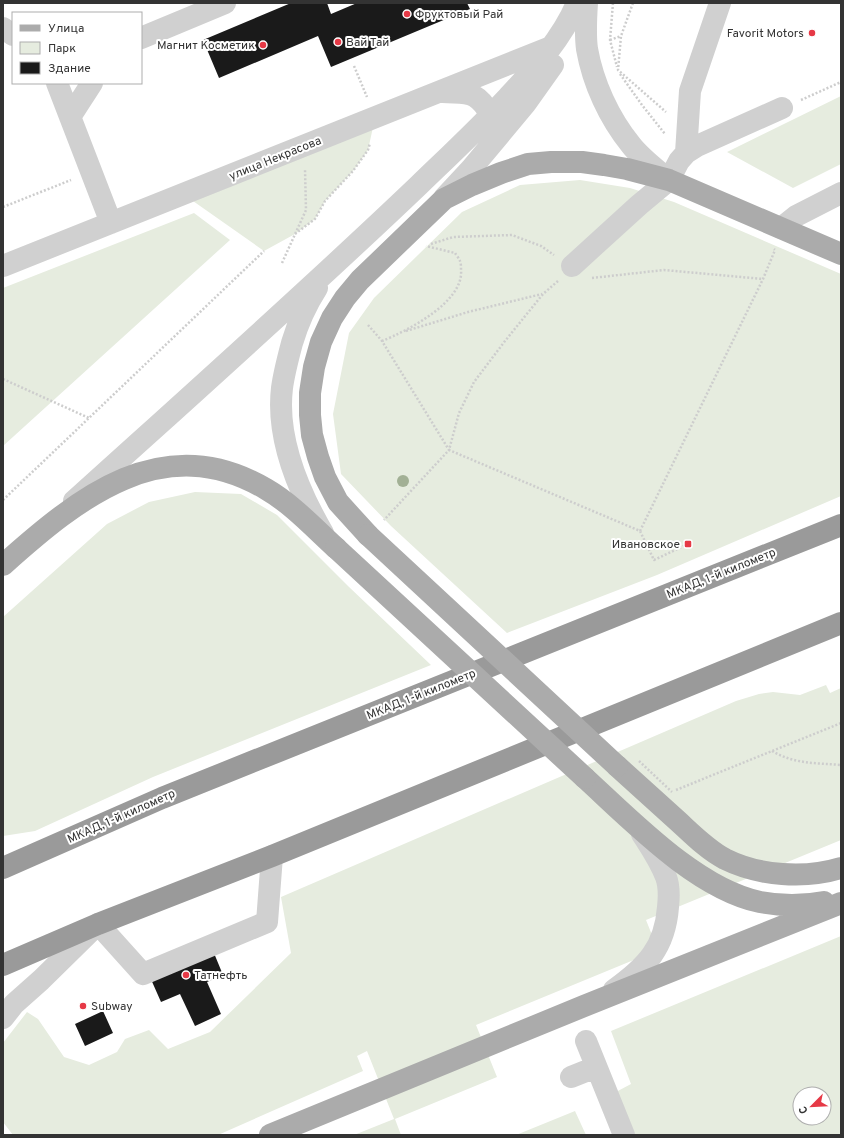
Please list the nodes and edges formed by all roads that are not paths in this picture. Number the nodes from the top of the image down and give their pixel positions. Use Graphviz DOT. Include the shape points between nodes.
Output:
graph roads {
  1 [pos="225,3"];
  2 [pos="577,3"];
  3 [pos="583,3"];
  4 [pos="587,3"];
  5 [pos="720,3"];
  6 [pos="3,28"];
  7 [pos="12,34"];
  8 [pos="142,38"];
  9 [pos="552,47"];
  10 [pos="57,84"];
  11 [pos="91,84"];
  12 [pos="438,92"];
  13 [pos="782,108"];
  14 [pos="491,114"];
  15 [pos="70,117"];
  16 [pos="686,153"];
  17 [pos="670,180"];
  18 [pos="841,193"];
  19 [pos="444,199"];
  20 [pos="111,223"];
  21 [pos="781,228"];
  22 [pos="841,254"];
  23 [pos="341,259"];
  24 [pos="3,266"];
  25 [pos="574,276"];
  26 [pos="841,525"];
  27 [pos="40,532"];
  28 [pos="336,548"];
  29 [pos="3,565"];
  30 [pos="841,623"];
  31 [pos="624,814"];
  32 [pos="40,852"];
  33 [pos="272,856"];
  34 [pos="3,858"];
  35 [pos="3,868"];
  36 [pos="841,868"];
  37 [pos="841,900"];
  38 [pos="841,903"];
  39 [pos="98,924"];
  40 [pos="3,965"];
  41 [pos="584,1006"];
  42 [pos="3,1018"];
  43 [pos="586,1041"];
  44 [pos="596,1067"];
  45 [pos="572,1077"];
  46 [pos="270,1135"];
  47 [pos="624,1135"];
  1 -- 8 [label="street"];
  2 -- 9 [label="street"];
  3 -- 19 [label="street" via="578,18 548,74"];
  4 -- 17 [label="street" via="587,48 603,101 631,146"];
  5 -- 16 [label="street" via="678,133"];
  6 -- 7 [label="street"];
  9 -- 12 [label="street, улица Некрасова"];
  9 -- 14 [label="street"];
  10 -- 15 [label="street"];
  11 -- 15 [label="street"];
  12 -- 14 [label="street" via="472,94 483,102"];
  12 -- 20 [label="street, улица Некрасова"];
  13 -- 16 [label="street"];
  14 -- 23 [label="street"];
  15 -- 20 [label="street"];
  16 -- 17 [label="street"];
  17 -- 19 [label="main road" via="627,169 582,162 551,162 528,164 501,173"];
  17 -- 21 [label="main road"];
  17 -- 25 [label="street" via="638,205"];
  18 -- 21 [label="street" via="802,213"];
  19 -- 36 [label="main road, bridge" via="360,280 332,318 321,342 310,393 312,435 325,477 338,502 376,525 701,842 725,859 761,872 810,873"];
  20 -- 24 [label="street, улица Некрасова"];
  21 -- 22 [label="main road"];
  23 -- 27 [label="street"];
  23 -- 28 [label="street" via="323,279 306,305 295,333 282,389 285,441 292,466 311,512 322,532"];
  26 -- 32 [label="highway, МКАД, 1-й километр" via="162,798"];
  27 -- 28 [label="main road" via="82,501 130,475 153,468 193,465 238,475 267,489 290,506"];
  27 -- 29 [label="main road"];
  28 -- 31 [label="main road, bridge"];
  30 -- 33 [label="highway"];
  31 -- 37 [label="main road" via="683,864 710,883 737,895 760,902 786,905"];
  31 -- 41 [label="street" via="657,856 667,878 667,921 661,941 649,961 614,990"];
  32 -- 34 [label="main road"];
  32 -- 35 [label="highway, МКАД, 1-й километр"];
  33 -- 39 [label="highway"];
  33 -- 39 [label="street" via="267,922 143,974"];
  38 -- 41 [label="main road"];
  39 -- 40 [label="highway"];
  39 -- 42 [label="street" via="14,1004"];
  41 -- 46 [label="main road"];
  43 -- 44 [label="street"];
  44 -- 45 [label="street"];
  44 -- 47 [label="street"];
}
